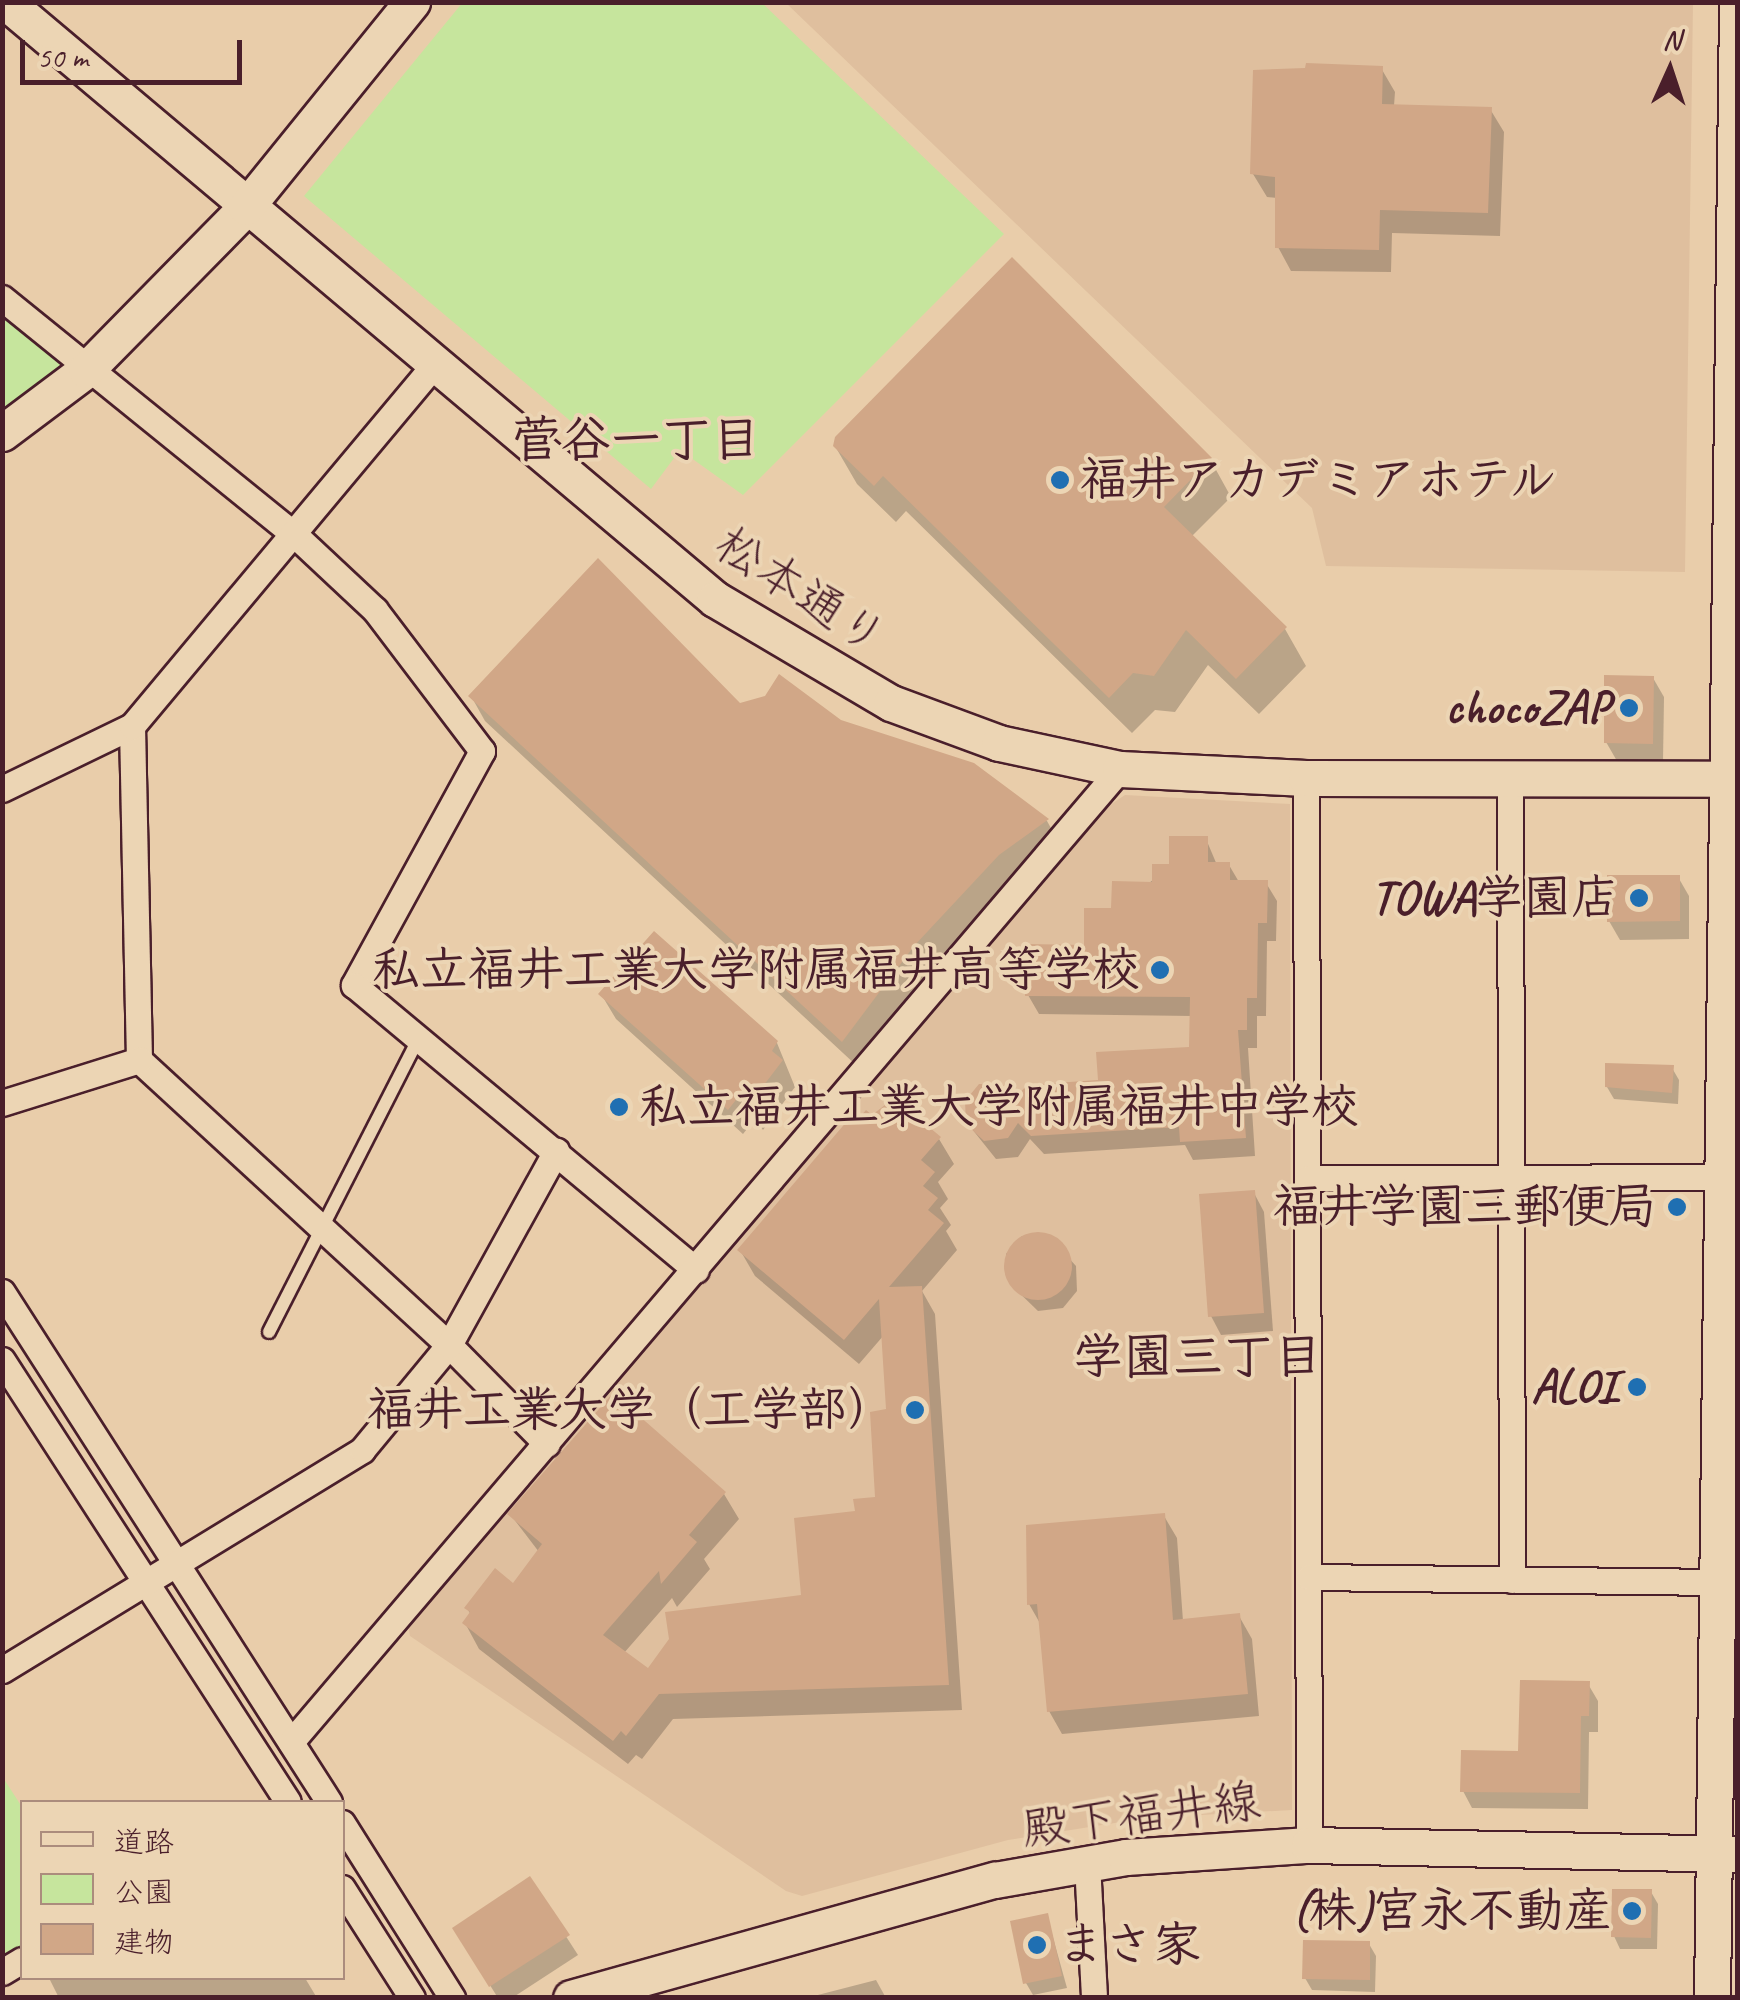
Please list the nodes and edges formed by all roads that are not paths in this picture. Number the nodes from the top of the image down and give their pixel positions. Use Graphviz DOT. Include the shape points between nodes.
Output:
graph roads {
  1 [pos="6,2"];
  2 [pos="1737,2"];
  3 [pos="403,5"];
  4 [pos="246,206"];
  5 [pos="1736,264"];
  6 [pos="2,298"];
  7 [pos="435,364"];
  8 [pos="86,370"];
  9 [pos="2,433"];
  10 [pos="297,537"];
  11 [pos="132,726"];
  12 [pos="1120,769"];
  13 [pos="1306,778"];
  14 [pos="1510,778"];
  15 [pos="1732,780"];
  16 [pos="2,789"];
  17 [pos="418,1038"];
  18 [pos="140,1060"];
  19 [pos="2,1103"];
  20 [pos="556,1151"];
  21 [pos="1729,1177"];
  22 [pos="1308,1178"];
  23 [pos="1513,1178"];
  24 [pos="322,1228"];
  25 [pos="696,1270"];
  26 [pos="2,1292"];
  27 [pos="269,1332"];
  28 [pos="449,1345"];
  29 [pos="5,1368"];
  30 [pos="547,1444"];
  31 [pos="177,1564"];
  32 [pos="1309,1577"];
  33 [pos="1512,1580"];
  34 [pos="147,1582"];
  35 [pos="1727,1582"];
  36 [pos="2,1670"];
  37 [pos="291,1742"];
  38 [pos="284,1800"];
  39 [pos="328,1800"];
  40 [pos="345,1829"];
  41 [pos="1310,1845"];
  42 [pos="1726,1854"];
  43 [pos="1087,1863"];
  44 [pos="345,1893"];
  45 [pos="412,1998"];
  46 [pos="452,1998"];
  47 [pos="571,1998"];
  48 [pos="1094,1998"];
  49 [pos="1712,1998"];
  1 -- 4 [label="street, 松本通り"];
  2 -- 5 [label="street"];
  3 -- 4 [label="street"];
  4 -- 7 [label="street, 松本通り"];
  4 -- 8 [label="street"];
  5 -- 15 [label="street"];
  6 -- 8 [label="street"];
  7 -- 10 [label="street"];
  7 -- 12 [label="street, 松本通り" via="715,599 814,663 891,703 999,743"];
  8 -- 9 [label="street"];
  8 -- 10 [label="street"];
  10 -- 11 [label="street"];
  10 -- 17 [label="street" via="374,610 482,751 354,985"];
  11 -- 16 [label="street"];
  11 -- 18 [label="street"];
  12 -- 13 [label="street, 松本通り"];
  12 -- 25 [label="street"];
  13 -- 14 [label="street, 松本通り"];
  13 -- 22 [label="street"];
  14 -- 15 [label="street, 松本通り"];
  14 -- 23 [label="street"];
  15 -- 21 [label="street"];
  17 -- 20 [label="street"];
  17 -- 24 [label="lane"];
  18 -- 19 [label="street"];
  18 -- 24 [label="street"];
  20 -- 25 [label="street"];
  20 -- 28 [label="street"];
  21 -- 23 [label="street"];
  21 -- 35 [label="street"];
  22 -- 23 [label="street"];
  22 -- 32 [label="street"];
  23 -- 33 [label="street"];
  24 -- 27 [label="lane"];
  24 -- 28 [label="street"];
  25 -- 30 [label="street"];
  26 -- 31 [label="street"];
  28 -- 30 [label="street"];
  28 -- 31 [label="street" via="342,1466"];
  29 -- 34 [label="street"];
  30 -- 37 [label="street"];
  31 -- 34 [label="street"];
  31 -- 37 [label="street"];
  32 -- 33 [label="street"];
  32 -- 41 [label="street"];
  33 -- 35 [label="street"];
  34 -- 36 [label="street"];
  34 -- 38 [label="street"];
  35 -- 42 [label="street"];
  37 -- 39 [label="street"];
  40 -- 46 [label="street"];
  41 -- 42 [label="street, 殿下福井線"];
  41 -- 43 [label="street, 殿下福井線"];
  42 -- 49 [label="street"];
  43 -- 47 [label="street, 殿下福井線" via="995,1880"];
  43 -- 48 [label="street"];
  44 -- 45 [label="street"];
}
